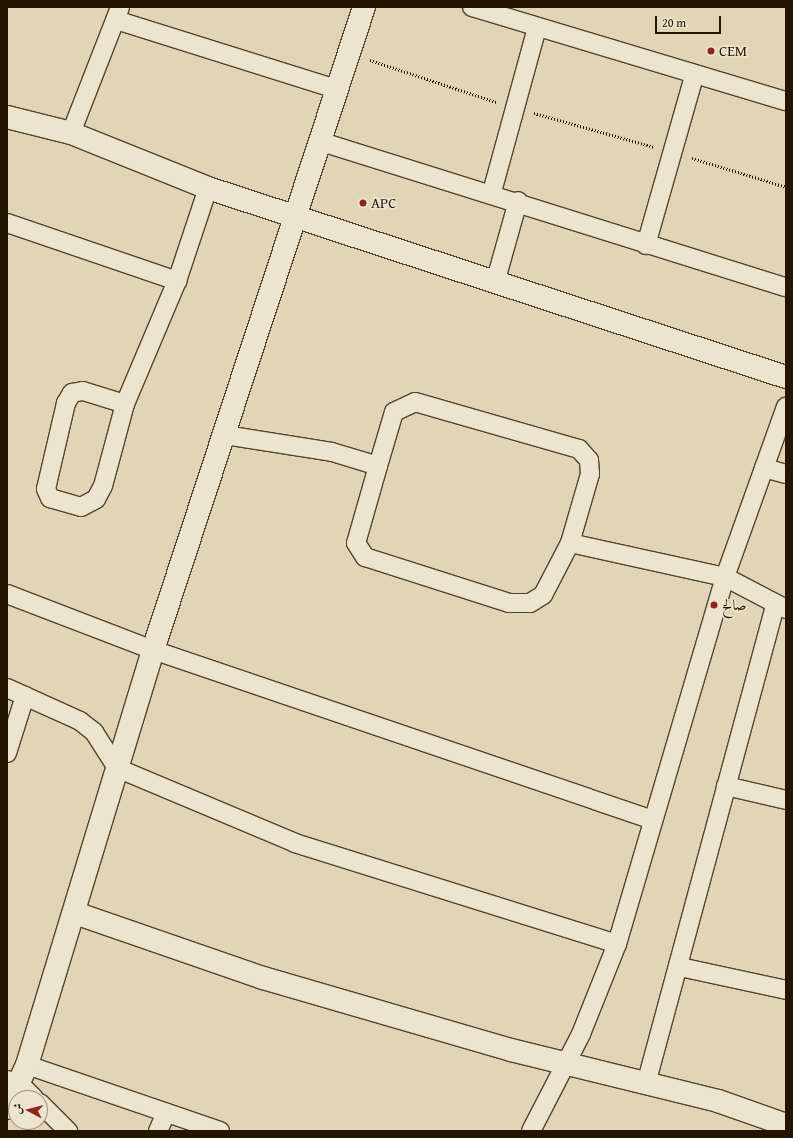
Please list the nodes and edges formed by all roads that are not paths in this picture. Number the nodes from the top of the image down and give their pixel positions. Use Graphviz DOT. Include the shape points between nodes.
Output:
graph roads {
  1 [pos="364,7"];
  2 [pos="472,7"];
  3 [pos="118,13"];
  4 [pos="537,28"];
  5 [pos="694,76"];
  6 [pos="336,89"];
  7 [pos="786,101"];
  8 [pos="7,117"];
  9 [pos="71,133"];
  10 [pos="322,142"];
  11 [pos="208,188"];
  12 [pos="492,192"];
  13 [pos="518,201"];
  14 [pos="296,218"];
  15 [pos="7,223"];
  16 [pos="646,244"];
  17 [pos="177,281"];
  18 [pos="495,283"];
  19 [pos="786,286"];
  20 [pos="786,377"];
  21 [pos="125,404"];
  22 [pos="786,407"];
  23 [pos="225,435"];
  24 [pos="378,466"];
  25 [pos="764,468"];
  26 [pos="786,474"];
  27 [pos="570,543"];
  28 [pos="725,577"];
  29 [pos="7,594"];
  30 [pos="780,607"];
  31 [pos="153,650"];
  32 [pos="7,688"];
  33 [pos="24,696"];
  34 [pos="7,753"];
  35 [pos="117,768"];
  36 [pos="726,786"];
  37 [pos="786,800"];
  38 [pos="653,820"];
  39 [pos="75,914"];
  40 [pos="617,944"];
  41 [pos="680,967"];
  42 [pos="786,990"];
  43 [pos="564,1062"];
  44 [pos="22,1082"];
  45 [pos="646,1084"];
  46 [pos="7,1108"];
  47 [pos="48,1111"];
  48 [pos="166,1113"];
  49 [pos="775,1124"];
  50 [pos="68,1131"];
  51 [pos="158,1131"];
  52 [pos="220,1131"];
  53 [pos="531,1131"];
  1 -- 6 [label="street"];
  2 -- 4 [label="street"];
  3 -- 6 [label="street"];
  3 -- 9 [label="street"];
  4 -- 5 [label="street"];
  4 -- 12 [label="street"];
  5 -- 7 [label="street"];
  5 -- 16 [label="street"];
  6 -- 10 [label="street"];
  8 -- 9 [label="street"];
  9 -- 11 [label="street"];
  10 -- 12 [label="street"];
  10 -- 14 [label="street"];
  11 -- 14 [label="street"];
  11 -- 17 [label="street"];
  12 -- 13 [label="street"];
  13 -- 16 [label="street"];
  13 -- 18 [label="street"];
  14 -- 18 [label="street"];
  14 -- 23 [label="street"];
  15 -- 17 [label="street"];
  16 -- 19 [label="street"];
  17 -- 21 [label="street"];
  18 -- 20 [label="street"];
  21 -- 21 [label="street" via="110,467 96,499 81,507 50,498 46,489 66,403 72,393 83,392"];
  22 -- 25 [label="street"];
  23 -- 24 [label="street" via="332,452"];
  23 -- 31 [label="street"];
  24 -- 27 [label="street" via="356,543 365,557 509,603 530,603 543,595"];
  24 -- 27 [label="street" via="394,412 415,402 579,449 589,460 590,474"];
  25 -- 26 [label="street"];
  25 -- 28 [label="street"];
  27 -- 28 [label="street"];
  28 -- 30 [label="street"];
  28 -- 38 [label="street"];
  29 -- 31 [label="street"];
  30 -- 36 [label="street"];
  31 -- 35 [label="street"];
  31 -- 38 [label="street"];
  32 -- 33 [label="street"];
  33 -- 34 [label="street"];
  33 -- 35 [label="street" via="80,721 94,732"];
  35 -- 39 [label="street"];
  35 -- 40 [label="street" via="295,844"];
  36 -- 37 [label="street"];
  36 -- 41 [label="street"];
  38 -- 40 [label="street"];
  39 -- 43 [label="street" via="263,978"];
  39 -- 44 [label="street"];
  40 -- 43 [label="street" via="581,1034"];
  41 -- 42 [label="street"];
  41 -- 45 [label="street"];
  43 -- 45 [label="street"];
  43 -- 53 [label="street"];
  44 -- 46 [label="street"];
  44 -- 48 [label="street"];
  45 -- 49 [label="street"];
  47 -- 50 [label="street"];
  48 -- 51 [label="street"];
  48 -- 52 [label="street"];
}
